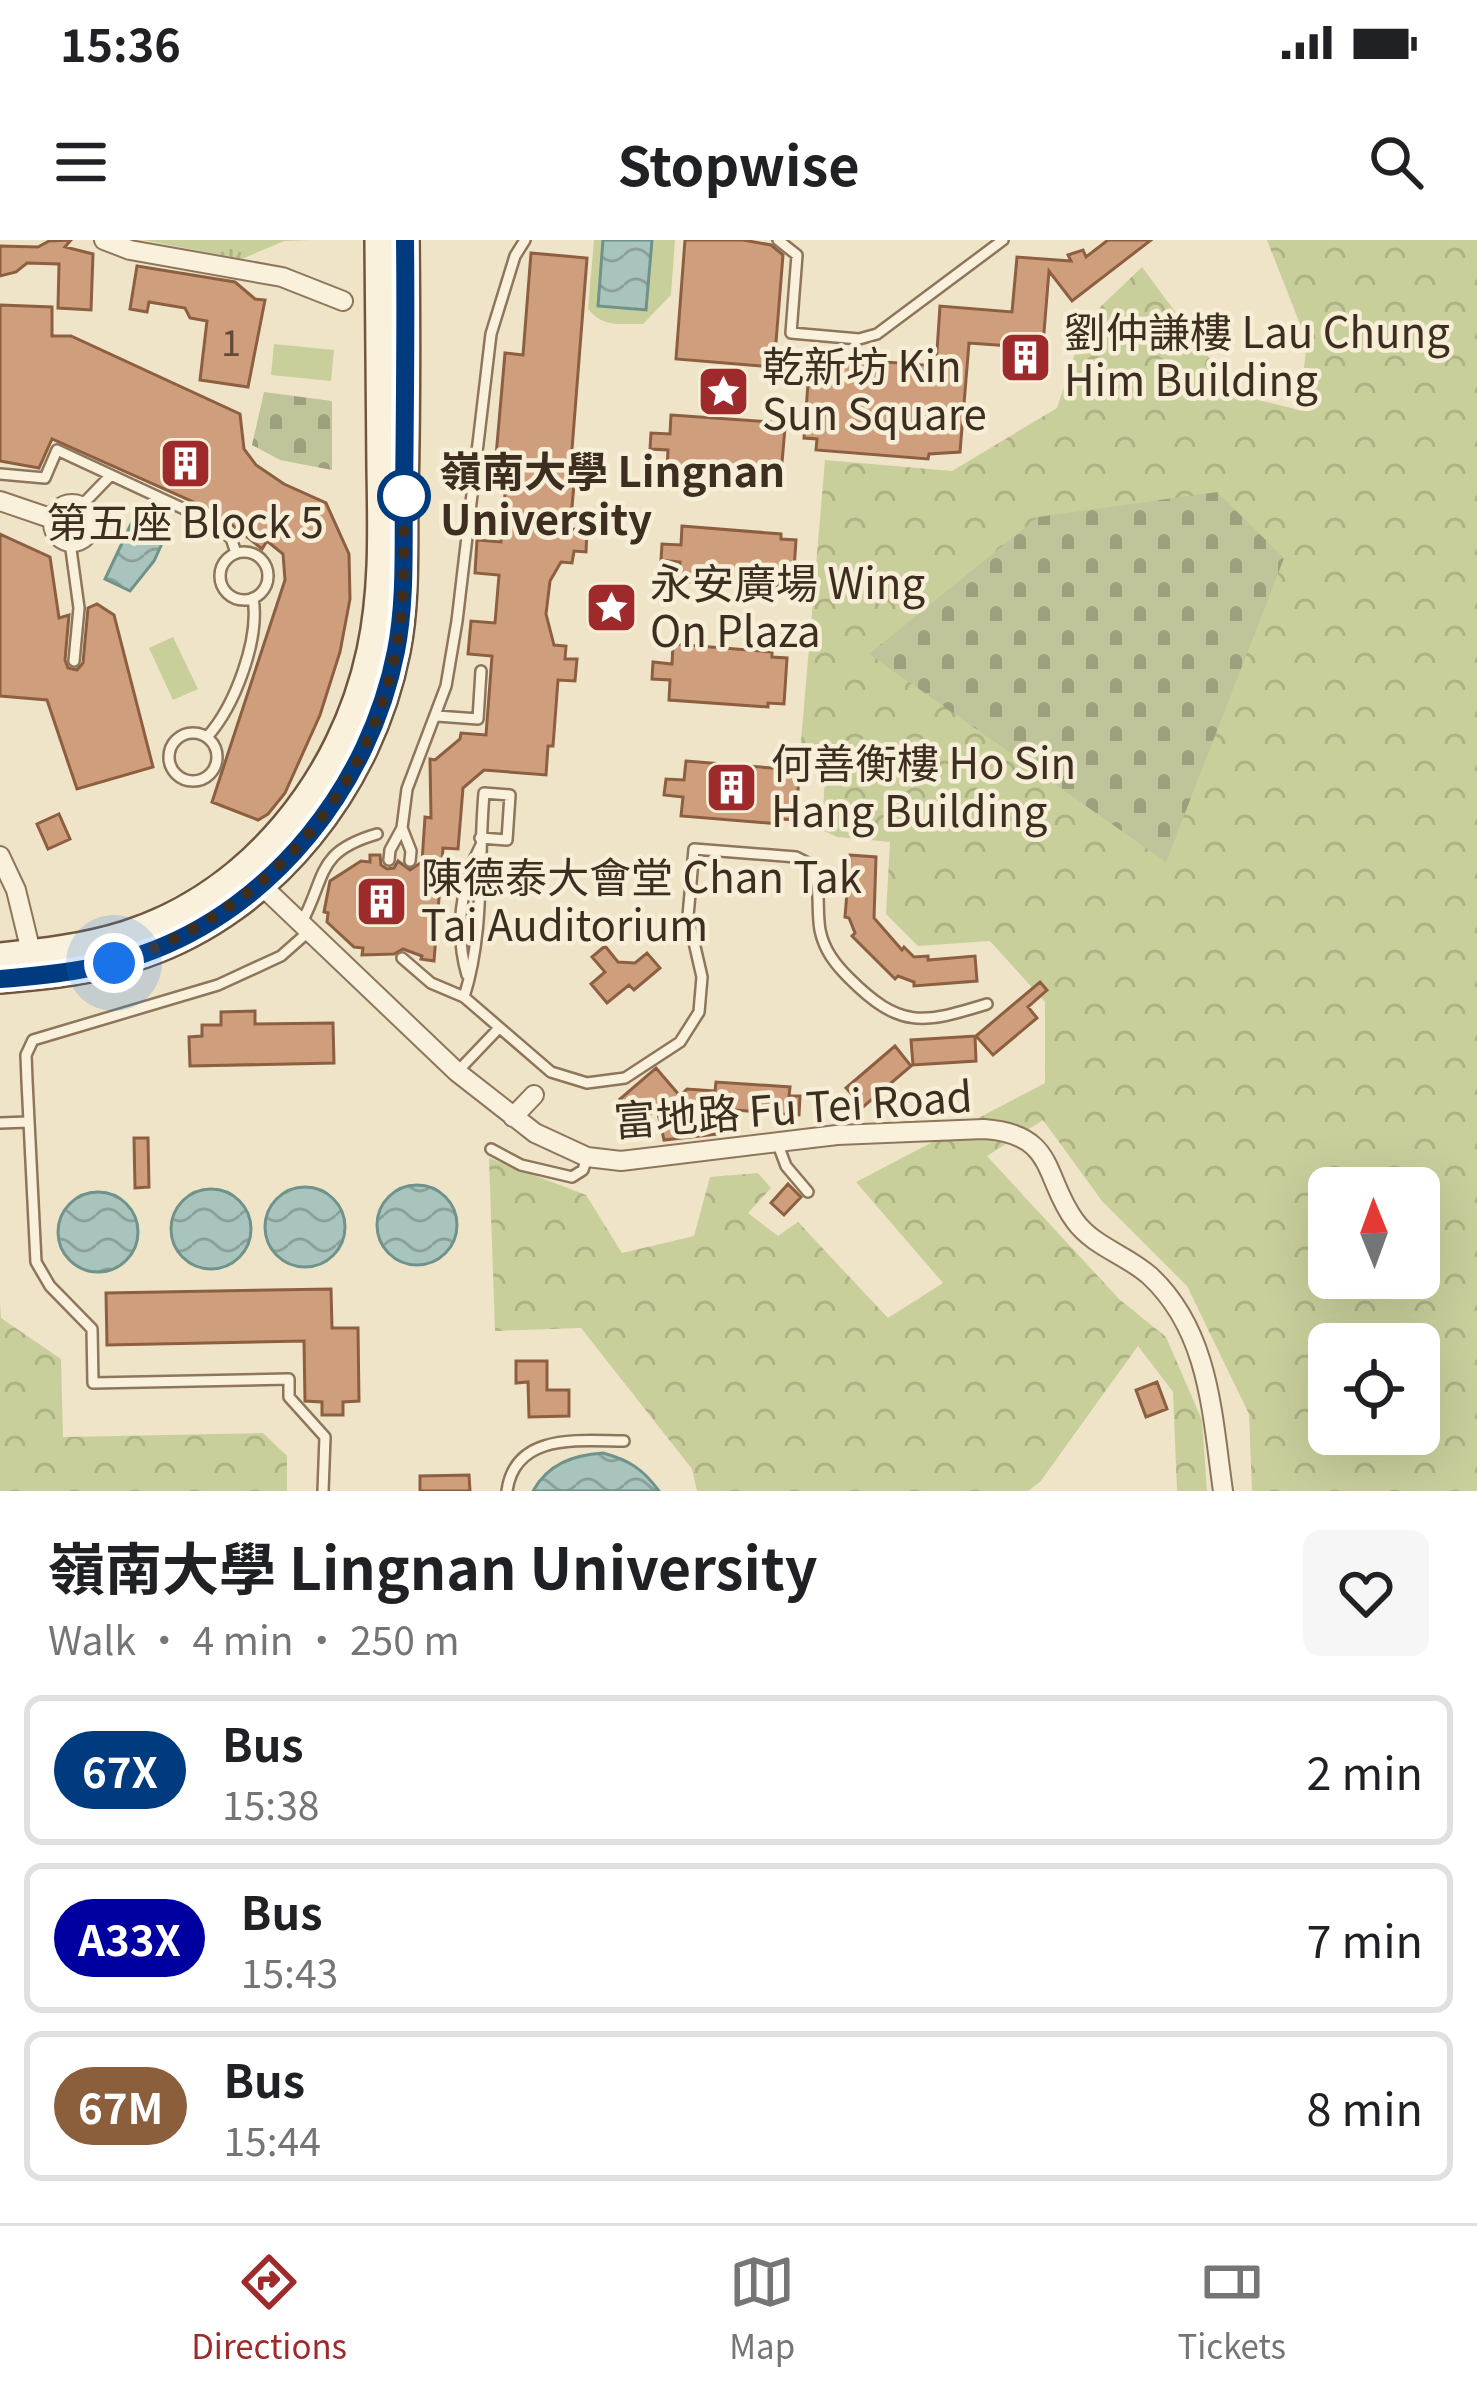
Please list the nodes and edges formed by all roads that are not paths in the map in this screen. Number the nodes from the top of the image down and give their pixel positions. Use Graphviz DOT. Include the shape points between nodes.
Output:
graph roads {
  1 [pos="104,240"];
  2 [pos="379,240"];
  3 [pos="405,240"];
  4 [pos="525,240"];
  5 [pos="778,240"];
  6 [pos="1003,240"];
  7 [pos="343,301"];
  8 [pos="0,474"];
  9 [pos="111,475"];
  10 [pos="0,501"];
  11 [pos="81,506"];
  12 [pos="53,519"];
  13 [pos="70,542"];
  14 [pos="236,553"];
  15 [pos="253,598"];
  16 [pos="74,661"];
  17 [pos="481,671"];
  18 [pos="437,716"];
  19 [pos="207,737"];
  20 [pos="402,828"];
  21 [pos="376,834"];
  22 [pos="480,842"];
  23 [pos="0,856"];
  24 [pos="389,860"];
  25 [pos="410,861"];
  26 [pos="260,884"];
  27 [pos="303,929"];
  28 [pos="0,957"];
  29 [pos="402,958"];
  30 [pos="34,965"];
  31 [pos="0,979"];
  32 [pos="464,997"];
  33 [pos="987,1004"];
  34 [pos="500,1028"];
  35 [pos="457,1072"];
  36 [pos="534,1095"];
  37 [pos="513,1117"];
  38 [pos="28,1122"];
  39 [pos="0,1123"];
  40 [pos="777,1142"];
  41 [pos="491,1149"];
  42 [pos="587,1157"];
  43 [pos="808,1192"];
  44 [pos="624,1441"];
  45 [pos="323,1491"];
  46 [pos="506,1491"];
  47 [pos="1223,1491"];
  1 -- 7 [label="street" via="282,277"];
  2 -- 30 [label="main road" via="380,592 372,650 343,737 296,815 234,875 130,934"];
  3 -- 26 [label="main road" via="404,559 395,654 343,788"];
  4 -- 18 [label="lane" via="491,334 458,621"];
  5 -- 6 [label="lane" via="797,255 791,333 859,339 894,325"];
  8 -- 9 [label="lane" via="46,478 57,450"];
  9 -- 11 [label="lane"];
  9 -- 14 [label="lane" via="209,522 231,538"];
  10 -- 12 [label="street"];
  11 -- 12 [label="street" via="64,505"];
  11 -- 13 [label="street" via="90,529"];
  12 -- 13 [label="street" via="54,531"];
  13 -- 16 [label="lane" via="79,608"];
  14 -- 15 [label="lane" via="252,553 268,572"];
  14 -- 15 [label="lane" via="220,569 221,585 231,596"];
  15 -- 19 [label="lane" via="257,624 224,718"];
  17 -- 18 [label="lane" via="478,719"];
  18 -- 20 [label="lane" via="407,789"];
  19 -- 19 [label="lane" via="217,759 211,773 181,777 171,765 174,743 185,734"];
  20 -- 24 [label="lane"];
  20 -- 25 [label="lane"];
  21 -- 27 [label="lane" via="345,844 320,872"];
  22 -- 22 [label="lane" via="484,793 510,795 507,840"];
  22 -- 32 [label="lane" via="466,872"];
  23 -- 30 [label="street"];
  26 -- 27 [label="street, 富地路 Fu Tei Road"];
  26 -- 30 [label="main road" via="148,952 94,968"];
  27 -- 35 [label="street, 富地路 Fu Tei Road"];
  27 -- 38 [label="lane" via="281,956 218,985 33,1040 26,1055"];
  28 -- 30 [label="main road"];
  29 -- 32 [label="lane"];
  30 -- 31 [label="main road"];
  32 -- 34 [label="lane"];
  33 -- 34 [label="lane" via="929,1020 883,1009 826,948 810,864 694,849 689,926 703,989 680,1042 637,1073 587,1083 551,1072"];
  34 -- 35 [label="lane"];
  35 -- 37 [label="street, 富地路 Fu Tei Road"];
  36 -- 37 [label="street"];
  37 -- 42 [label="street, 富地路 Fu Tei Road"];
  38 -- 39 [label="lane"];
  38 -- 45 [label="lane" via="35,1262 92,1329 93,1383 289,1379 290,1397 325,1437"];
  40 -- 42 [label="street, 富地路 Fu Tei Road" via="620,1161"];
  40 -- 43 [label="lane"];
  40 -- 47 [label="street, 富地路 Fu Tei Road" via="984,1130 1031,1145 1078,1225 1152,1278 1191,1333 1208,1384"];
  41 -- 42 [label="lane" via="572,1177"];
  44 -- 46 [label="lane" via="546,1443 516,1466"];
}
